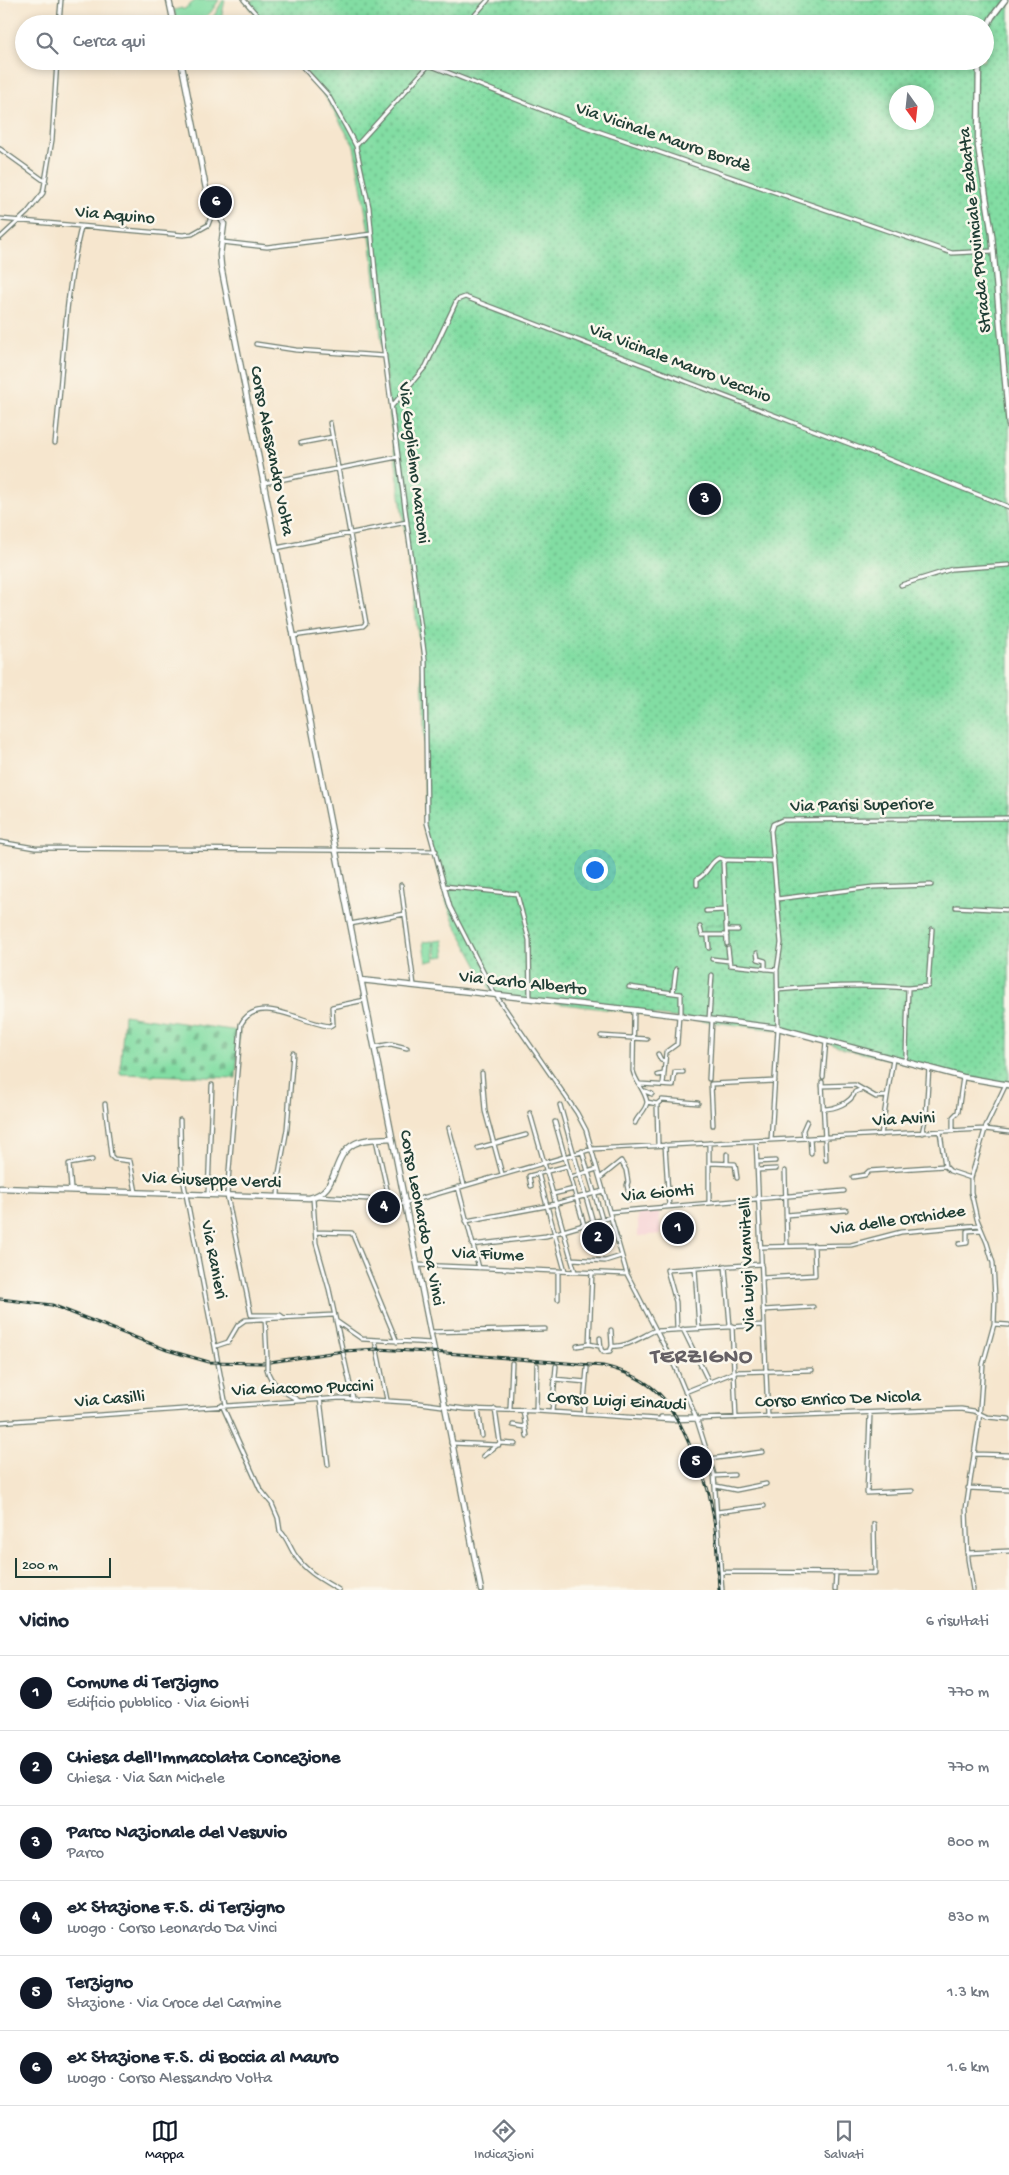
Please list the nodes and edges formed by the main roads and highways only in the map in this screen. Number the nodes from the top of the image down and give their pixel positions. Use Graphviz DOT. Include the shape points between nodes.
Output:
graph roads {
  1 [pos="169,0"];
  2 [pos="1005,0"];
  3 [pos="172,15"];
  4 [pos="994,15"];
  5 [pos="183,70"];
  6 [pos="979,70"];
  7 [pos="1009,425"];
  8 [pos="335,850"];
  9 [pos="361,980"];
  10 [pos="1007,1085"];
  11 [pos="392,1138"];
  12 [pos="0,1188"];
  13 [pos="480,1590"];
  1 -- 3 [label="main road"];
  2 -- 4 [label="main road"];
  5 -- 8 [label="main road, Corso Alessandro Volta" via="207,194 224,224 221,266"];
  6 -- 7 [label="main road, Strada Provinciale Zabatta" via="978,146 994,251"];
  8 -- 9 [label="main road, Corso Leonardo Da Vinci"];
  9 -- 10 [label="main road, Via Carlo Alberto" via="778,1028 963,1077"];
  9 -- 11 [label="main road, Corso Leonardo Da Vinci"];
  11 -- 12 [label="main road, Via Giuseppe Verdi" via="357,1143 347,1148 327,1188 315,1197"];
  11 -- 13 [label="main road, Corso Leonardo Da Vinci"];
}
